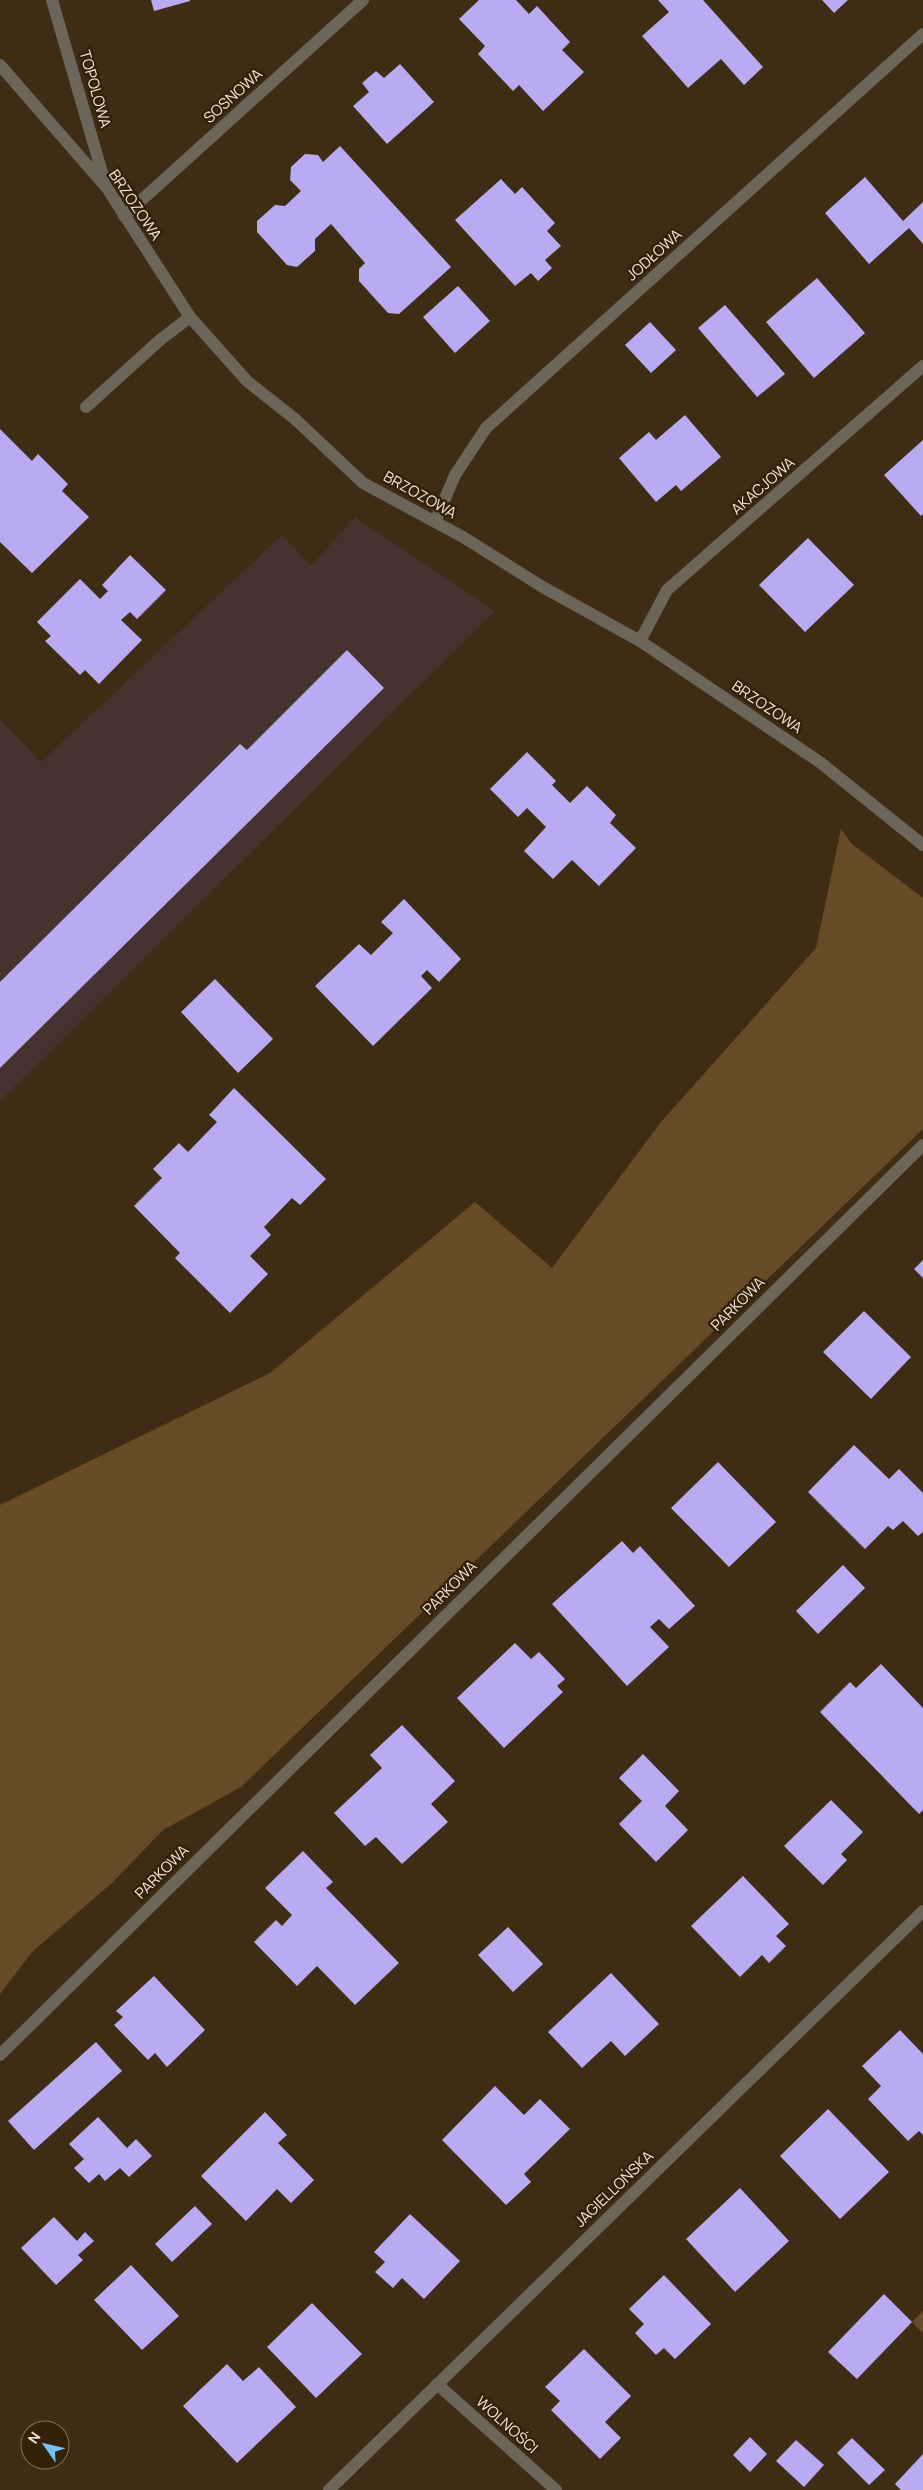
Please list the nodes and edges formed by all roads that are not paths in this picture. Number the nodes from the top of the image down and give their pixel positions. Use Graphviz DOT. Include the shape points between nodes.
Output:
graph roads {
  1 [pos="52,0"];
  2 [pos="363,0"];
  3 [pos="923,34"];
  4 [pos="0,65"];
  5 [pos="107,188"];
  6 [pos="124,216"];
  7 [pos="190,317"];
  8 [pos="923,366"];
  9 [pos="86,407"];
  10 [pos="435,522"];
  11 [pos="640,641"];
  12 [pos="923,845"];
  13 [pos="923,1145"];
  14 [pos="923,1911"];
  15 [pos="0,2055"];
  16 [pos="437,2384"];
  17 [pos="330,2490"];
  18 [pos="556,2490"];
  1 -- 5 [label="street, TOPOLOWA"];
  2 -- 6 [label="street, SOSNOWA"];
  3 -- 10 [label="street, JODŁOWA" via="486,428 455,475"];
  4 -- 5 [label="street, BRZOZOWA"];
  5 -- 6 [label="street, BRZOZOWA"];
  6 -- 7 [label="street, BRZOZOWA"];
  7 -- 9 [label="street"];
  7 -- 10 [label="street, BRZOZOWA" via="247,381 363,482"];
  8 -- 11 [label="street, AKACJOWA" via="667,590"];
  10 -- 11 [label="street, BRZOZOWA"];
  11 -- 12 [label="street, BRZOZOWA" via="821,763"];
  13 -- 15 [label="street, PARKOWA"];
  14 -- 16 [label="street, JAGIELLOŃSKA"];
  16 -- 17 [label="street, JAGIELLOŃSKA"];
  16 -- 18 [label="street, WOLNOŚCI"];
}
